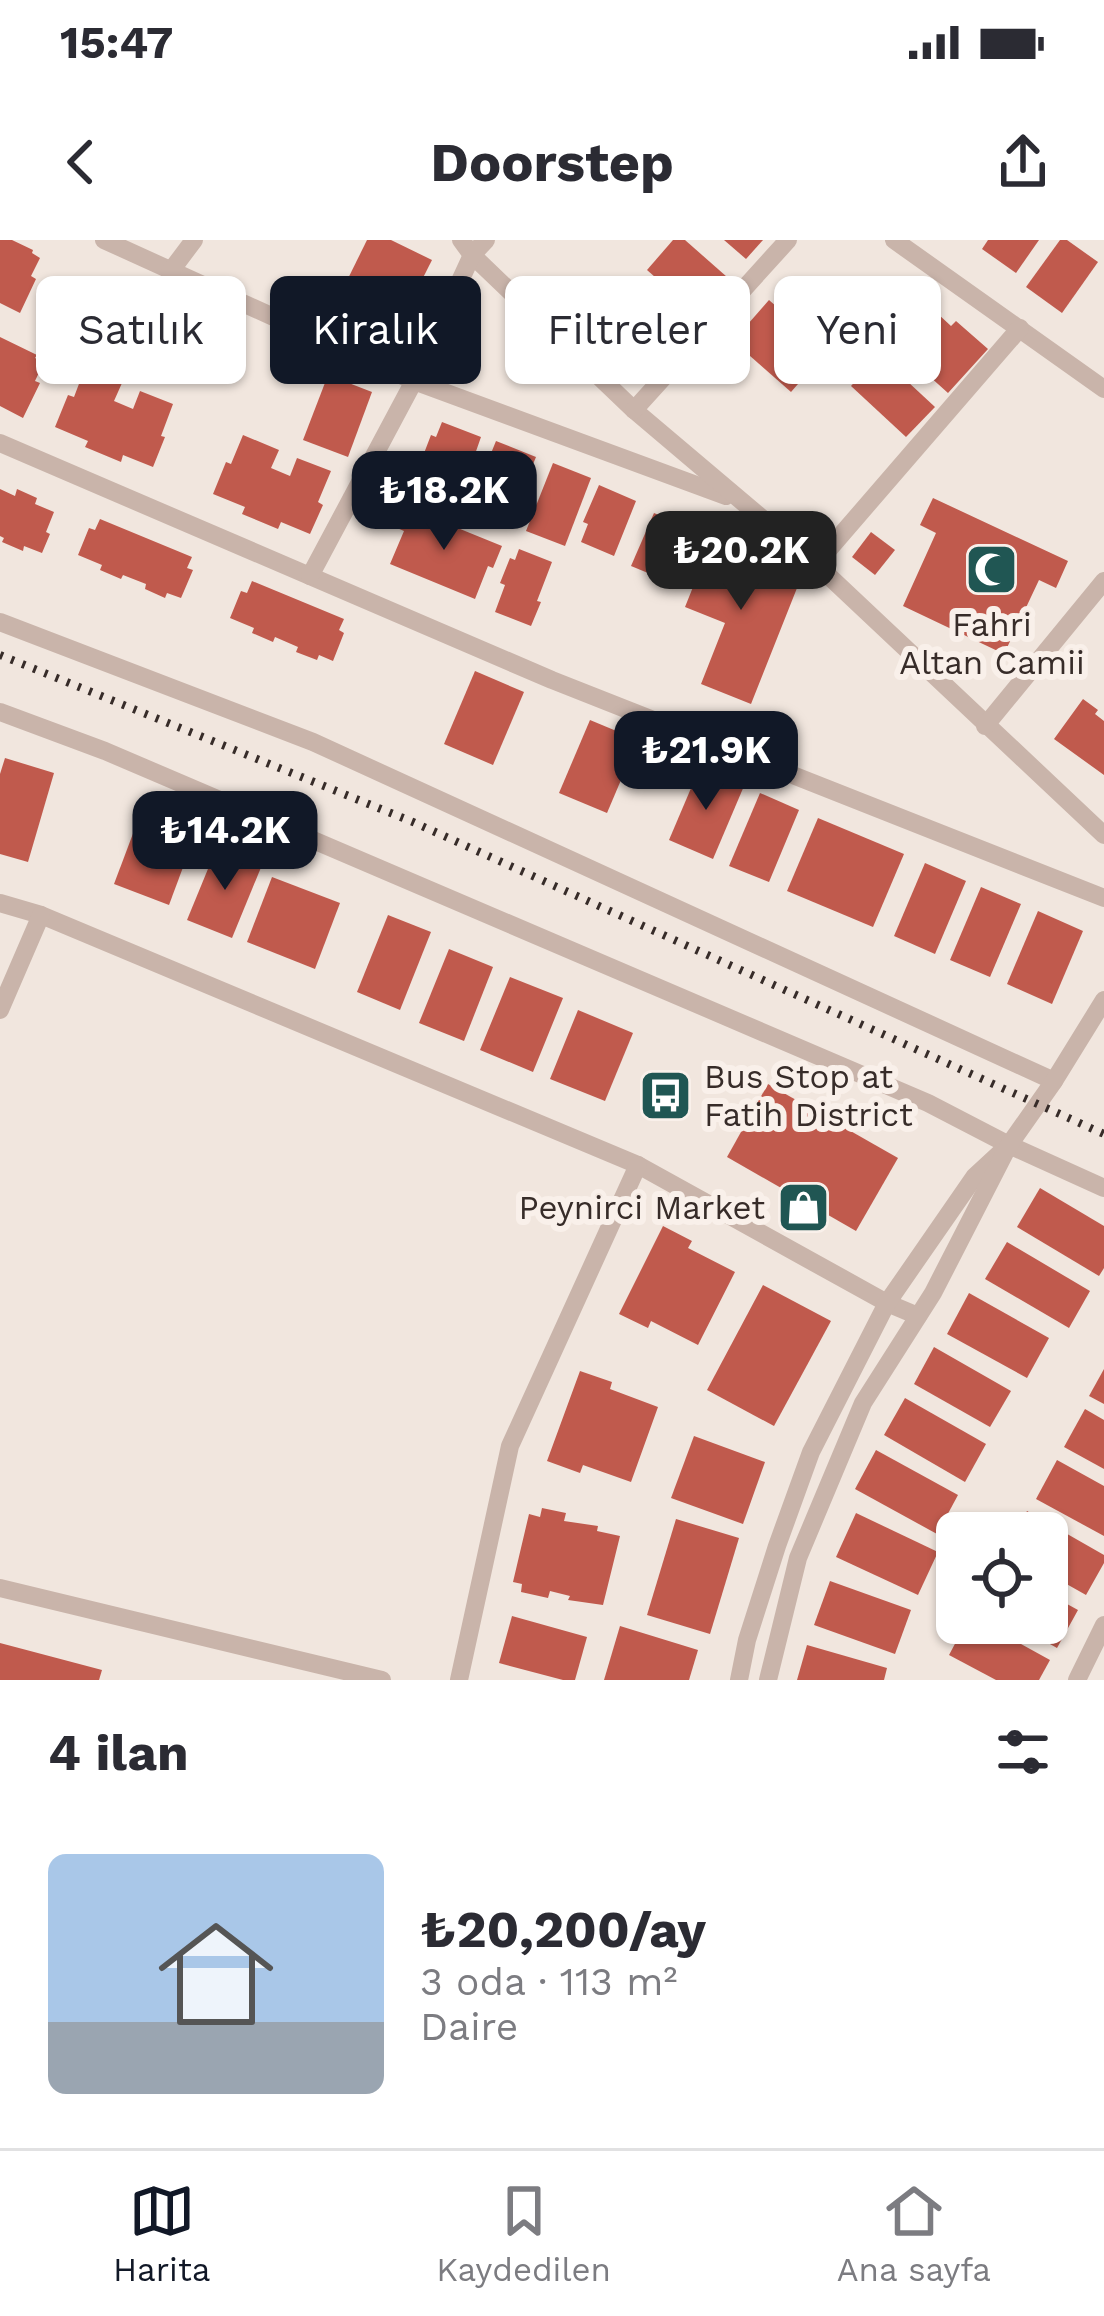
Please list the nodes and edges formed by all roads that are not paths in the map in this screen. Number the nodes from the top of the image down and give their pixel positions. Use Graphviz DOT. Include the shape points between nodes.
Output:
graph roads {
  1 [pos="104,240"];
  2 [pos="194,240"];
  3 [pos="788,240"];
  4 [pos="894,240"];
  5 [pos="473,245"];
  6 [pos="170,272"];
  7 [pos="460,276"];
  8 [pos="270,317"];
  9 [pos="1020,328"];
  10 [pos="412,384"];
  11 [pos="422,384"];
  12 [pos="1104,389"];
  13 [pos="634,410"];
  14 [pos="0,442"];
  15 [pos="739,501"];
  16 [pos="816,564"];
  17 [pos="310,576"];
  18 [pos="1104,581"];
  19 [pos="0,622"];
  20 [pos="0,712"];
  21 [pos="985,726"];
  22 [pos="1104,835"];
  23 [pos="1104,898"];
  24 [pos="0,902"];
  25 [pos="41,914"];
  26 [pos="1104,1000"];
  27 [pos="0,1010"];
  28 [pos="1054,1081"];
  29 [pos="1010,1145"];
  30 [pos="638,1165"];
  31 [pos="1104,1188"];
  32 [pos="887,1304"];
  33 [pos="919,1316"];
  34 [pos="0,1588"];
  35 [pos="1102,1636"];
  36 [pos="382,1680"];
  37 [pos="459,1680"];
  38 [pos="739,1680"];
  39 [pos="768,1680"];
  40 [pos="1077,1680"];
  1 -- 6 [label="street"];
  2 -- 6 [label="street"];
  3 -- 13 [label="street"];
  4 -- 9 [label="street"];
  5 -- 7 [label="street"];
  5 -- 13 [label="street"];
  6 -- 8 [label="street"];
  9 -- 12 [label="street"];
  9 -- 16 [label="street"];
  10 -- 17 [label="street"];
  11 -- 15 [label="street"];
  13 -- 15 [label="street"];
  14 -- 17 [label="street"];
  15 -- 16 [label="street"];
  16 -- 21 [label="street"];
  17 -- 23 [label="street"];
  18 -- 21 [label="street"];
  19 -- 28 [label="street" via="313,742"];
  20 -- 29 [label="street" via="884,1084"];
  21 -- 22 [label="street"];
  24 -- 25 [label="street"];
  25 -- 27 [label="street"];
  25 -- 30 [label="street"];
  26 -- 28 [label="street"];
  28 -- 29 [label="street"];
  29 -- 31 [label="street"];
  29 -- 32 [label="street" via="974,1176"];
  29 -- 33 [label="street"];
  30 -- 32 [label="street"];
  30 -- 37 [label="street" via="510,1445"];
  32 -- 33 [label="street"];
  32 -- 38 [label="street" via="811,1452"];
  33 -- 39 [label="street" via="863,1403 798,1558"];
  34 -- 36 [label="street"];
  35 -- 40 [label="street"];
}
